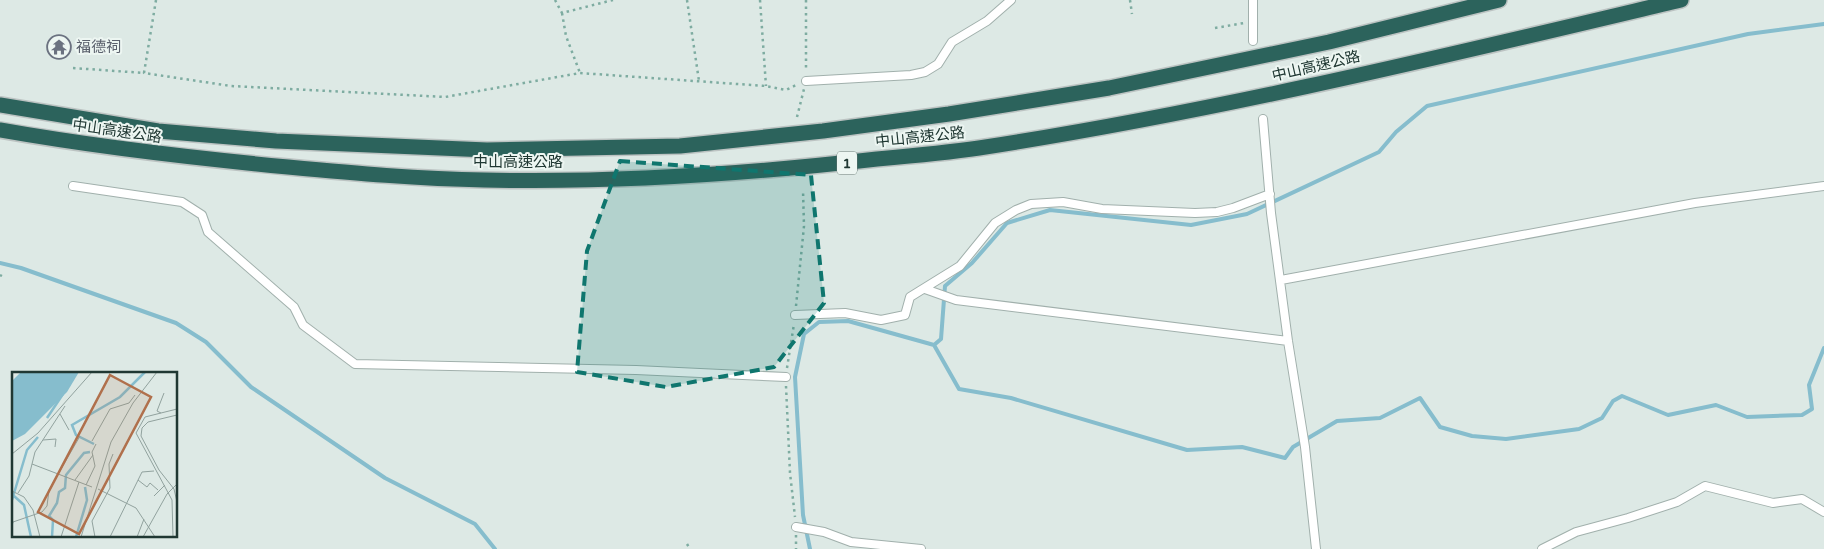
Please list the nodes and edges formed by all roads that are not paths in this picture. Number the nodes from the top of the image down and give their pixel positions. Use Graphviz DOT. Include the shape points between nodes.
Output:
graph roads {
  1 [pos="1011,0"];
  2 [pos="1253,0"];
  3 [pos="1499,0"];
  4 [pos="1681,0"];
  5 [pos="1253,41"];
  6 [pos="806,81"];
  7 [pos="0,105"];
  8 [pos="1263,119"];
  9 [pos="0,130"];
  10 [pos="73,186"];
  11 [pos="1824,186"];
  12 [pos="1270,194"];
  13 [pos="1281,280"];
  14 [pos="925,289"];
  15 [pos="795,315"];
  16 [pos="1288,341"];
  17 [pos="786,378"];
  18 [pos="1824,512"];
  19 [pos="796,527"];
  20 [pos="921,549"];
  21 [pos="1316,549"];
  22 [pos="1542,549"];
  1 -- 6 [label="lane" via="987,21 952,42 938,64 925,72"];
  2 -- 5 [label="lane"];
  3 -- 7 [label="highway, 中山高速公路" via="1329,42 1109,88 920,118 680,146 487,150 276,141 158,131"];
  4 -- 9 [label="highway, 中山高速公路 / 1" via="1253,98 977,148 817,166 687,176 485,180 376,175 166,155"];
  8 -- 12 [label="lane"];
  10 -- 17 [label="lane" via="182,202 202,216 208,232 294,307 303,325 356,364 636,370"];
  11 -- 13 [label="lane" via="1695,204"];
  12 -- 13 [label="lane"];
  12 -- 14 [label="lane" via="1233,208 1195,213 1102,209 1063,202 1031,204 995,223 960,266"];
  13 -- 16 [label="lane"];
  14 -- 15 [label="lane" via="910,297 905,315 897,317 881,320 845,313"];
  14 -- 16 [label="lane" via="956,300"];
  16 -- 21 [label="lane" via="1305,447"];
  18 -- 22 [label="lane" via="1802,499 1772,503 1705,486 1677,502 1576,532"];
  19 -- 20 [label="lane" via="824,532 851,542"];
}
